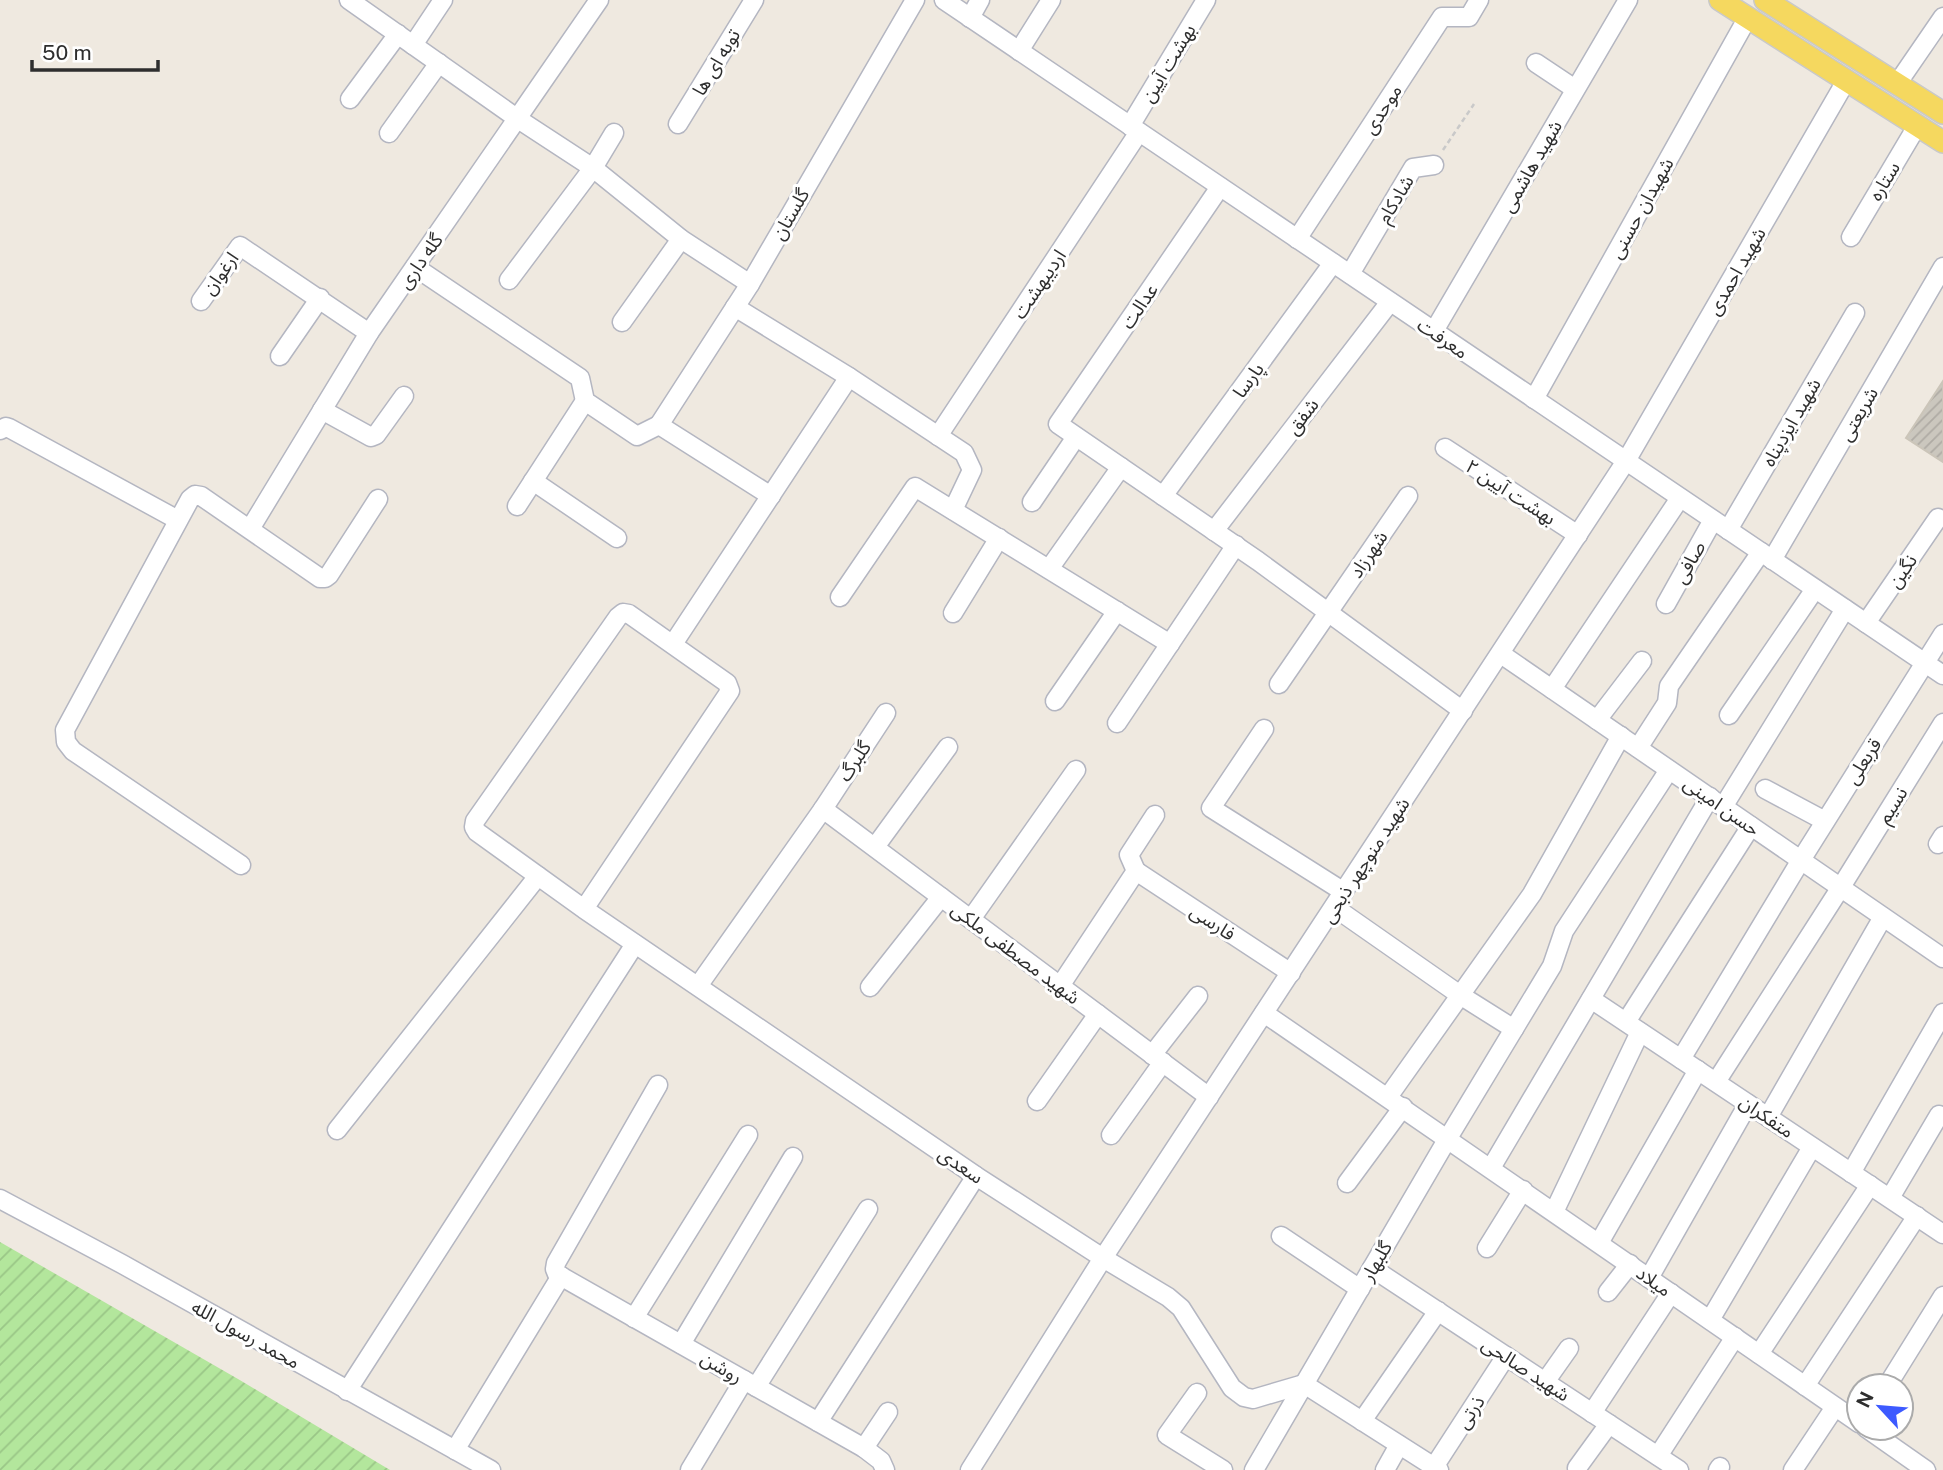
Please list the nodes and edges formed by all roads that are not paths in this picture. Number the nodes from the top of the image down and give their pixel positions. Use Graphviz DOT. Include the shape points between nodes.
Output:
graph roads {
  1 [pos="349,0"];
  2 [pos="443,0"];
  3 [pos="599,0"];
  4 [pos="754,0"];
  5 [pos="915,0"];
  6 [pos="944,0"];
  7 [pos="980,0"];
  8 [pos="1051,0"];
  9 [pos="1206,0"];
  10 [pos="1479,0"];
  11 [pos="1628,0"];
  12 [pos="1720,0"];
  13 [pos="1765,0"];
  14 [pos="1748,17"];
  15 [pos="970,18"];
  16 [pos="1943,18"];
  17 [pos="398,34"];
  18 [pos="413,45"];
  19 [pos="1019,51"];
  20 [pos="439,63"];
  21 [pos="1536,63"];
  22 [pos="1846,81"];
  23 [pos="1897,84"];
  24 [pos="1575,89"];
  25 [pos="350,99"];
  26 [pos="1943,113"];
  27 [pos="517,119"];
  28 [pos="678,124"];
  29 [pos="1917,126"];
  30 [pos="1135,129"];
  31 [pos="389,133"];
  32 [pos="614,133"];
  33 [pos="1943,142"];
  34 [pos="1434,165"];
  35 [pos="593,168"];
  36 [pos="1220,187"];
  37 [pos="1851,237"];
  38 [pos="681,239"];
  39 [pos="1297,239"];
  40 [pos="1333,263"];
  41 [pos="415,267"];
  42 [pos="1943,267"];
  43 [pos="1350,274"];
  44 [pos="509,280"];
  45 [pos="750,284"];
  46 [pos="320,299"];
  47 [pos="201,300"];
  48 [pos="1390,302"];
  49 [pos="735,307"];
  50 [pos="1855,313"];
  51 [pos="622,321"];
  52 [pos="1433,331"];
  53 [pos="369,333"];
  54 [pos="280,356"];
  55 [pos="849,377"];
  56 [pos="404,396"];
  57 [pos="1534,399"];
  58 [pos="585,401"];
  59 [pos="322,410"];
  60 [pos="659,425"];
  61 [pos="0,430"];
  62 [pos="938,436"];
  63 [pos="1076,437"];
  64 [pos="1445,448"];
  65 [pos="1626,461"];
  66 [pos="1121,467"];
  67 [pos="533,481"];
  68 [pos="771,496"];
  69 [pos="1163,496"];
  70 [pos="1408,496"];
  71 [pos="1680,498"];
  72 [pos="378,499"];
  73 [pos="1032,502"];
  74 [pos="517,506"];
  75 [pos="953,510"];
  76 [pos="1938,518"];
  77 [pos="178,520"];
  78 [pos="1713,520"];
  79 [pos="250,529"];
  80 [pos="1728,530"];
  81 [pos="1214,531"];
  82 [pos="1578,535"];
  83 [pos="617,538"];
  84 [pos="999,538"];
  85 [pos="1236,545"];
  86 [pos="1766,556"];
  87 [pos="1049,569"];
  88 [pos="1815,589"];
  89 [pos="840,597"];
  90 [pos="1666,604"];
  91 [pos="1846,609"];
  92 [pos="1117,611"];
  93 [pos="953,613"];
  94 [pos="1328,613"];
  95 [pos="1866,623"];
  96 [pos="1943,634"];
  97 [pos="673,644"];
  98 [pos="1170,644"];
  99 [pos="1501,654"];
  100 [pos="1642,661"];
  101 [pos="1924,663"];
  102 [pos="1943,675"];
  103 [pos="1279,684"];
  104 [pos="1552,689"];
  105 [pos="1055,701"];
  106 [pos="1463,711"];
  107 [pos="886,713"];
  108 [pos="1729,715"];
  109 [pos="1597,720"];
  110 [pos="1117,723"];
  111 [pos="1943,723"];
  112 [pos="1264,729"];
  113 [pos="1621,736"];
  114 [pos="948,747"];
  115 [pos="1638,748"];
  116 [pos="1076,770"];
  117 [pos="1669,770"];
  118 [pos="1765,789"];
  119 [pos="1716,802"];
  120 [pos="823,808"];
  121 [pos="1155,815"];
  122 [pos="1825,821"];
  123 [pos="1751,826"];
  124 [pos="875,847"];
  125 [pos="1801,860"];
  126 [pos="240,865"];
  127 [pos="1136,871"];
  128 [pos="538,876"];
  129 [pos="1841,887"];
  130 [pos="941,897"];
  131 [pos="1339,900"];
  132 [pos="584,909"];
  133 [pos="1883,917"];
  134 [pos="971,919"];
  135 [pos="635,944"];
  136 [pos="1940,949"];
  137 [pos="1291,973"];
  138 [pos="698,986"];
  139 [pos="1060,986"];
  140 [pos="870,987"];
  141 [pos="1460,995"];
  142 [pos="1198,996"];
  143 [pos="1591,999"];
  144 [pos="1264,1013"];
  145 [pos="1943,1013"];
  146 [pos="1098,1014"];
  147 [pos="1633,1027"];
  148 [pos="1514,1029"];
  149 [pos="1157,1058"];
  150 [pos="1681,1059"];
  151 [pos="1698,1070"];
  152 [pos="1716,1082"];
  153 [pos="658,1085"];
  154 [pos="1209,1097"];
  155 [pos="1037,1101"];
  156 [pos="1395,1102"];
  157 [pos="1748,1104"];
  158 [pos="1939,1115"];
  159 [pos="1768,1117"];
  160 [pos="337,1130"];
  161 [pos="748,1135"];
  162 [pos="1111,1135"];
  163 [pos="1448,1138"];
  164 [pos="1812,1147"];
  165 [pos="793,1157"];
  166 [pos="1491,1168"];
  167 [pos="1851,1173"];
  168 [pos="976,1175"];
  169 [pos="1347,1183"];
  170 [pos="1870,1185"];
  171 [pos="1523,1190"];
  172 [pos="1890,1198"];
  173 [pos="0,1199"];
  174 [pos="868,1209"];
  175 [pos="1554,1212"];
  176 [pos="1917,1216"];
  177 [pos="1943,1232"];
  178 [pos="1281,1236"];
  179 [pos="1599,1243"];
  180 [pos="1487,1248"];
  181 [pos="1103,1258"];
  182 [pos="1630,1264"];
  183 [pos="1372,1268"];
  184 [pos="558,1273"];
  185 [pos="1650,1278"];
  186 [pos="1360,1289"];
  187 [pos="1608,1292"];
  188 [pos="1671,1293"];
  189 [pos="1943,1296"];
  190 [pos="1438,1311"];
  191 [pos="634,1318"];
  192 [pos="1710,1320"];
  193 [pos="1735,1337"];
  194 [pos="681,1344"];
  195 [pos="1569,1348"];
  196 [pos="1759,1354"];
  197 [pos="1506,1356"];
  198 [pos="1896,1372"];
  199 [pos="1545,1382"];
  200 [pos="750,1383"];
  201 [pos="1304,1384"];
  202 [pos="1805,1386"];
  203 [pos="347,1391"];
  204 [pos="1197,1393"];
  205 [pos="1835,1407"];
  206 [pos="888,1412"];
  207 [pos="1592,1413"];
  208 [pos="1845,1414"];
  209 [pos="1362,1421"];
  210 [pos="818,1422"];
  211 [pos="1608,1424"];
  212 [pos="1886,1442"];
  213 [pos="1399,1445"];
  214 [pos="864,1448"];
  215 [pos="456,1450"];
  216 [pos="1658,1456"];
  217 [pos="1577,1468"];
  218 [pos="1437,1469"];
  219 [pos="491,1470"];
  220 [pos="690,1470"];
  221 [pos="885,1470"];
  222 [pos="970,1470"];
  223 [pos="1223,1470"];
  224 [pos="1254,1470"];
  225 [pos="1385,1470"];
  226 [pos="1679,1470"];
  227 [pos="1793,1470"];
  228 [pos="1926,1470"];
  1 -- 17 [label="street"];
  2 -- 18 [label="street"];
  3 -- 27 [label="street, گله داری"];
  4 -- 28 [label="street, توبه ای ها"];
  5 -- 45 [label="street, گلستان"];
  6 -- 15 [label="street, معرفت"];
  7 -- 15 [label="street"];
  8 -- 19 [label="street"];
  9 -- 30 [label="street, بهشت آیین"];
  10 -- 39 [label="street, موحدی" via="1469,17 1442,17"];
  11 -- 24 [label="street, شهید هاشمی"];
  12 -- 14 [label="main road"];
  13 -- 23 [label="main road"];
  14 -- 22 [label="main road"];
  14 -- 57 [label="street, شهیدان حسنی"];
  15 -- 19 [label="street, معرفت"];
  16 -- 23 [label="street"];
  17 -- 18 [label="street"];
  17 -- 25 [label="street"];
  18 -- 20 [label="street"];
  19 -- 30 [label="street, معرفت"];
  20 -- 27 [label="street"];
  20 -- 31 [label="street"];
  21 -- 24 [label="street"];
  22 -- 29 [label="main road"];
  22 -- 65 [label="street, شهید احمدی"];
  23 -- 26 [label="main road"];
  24 -- 52 [label="street, شهید هاشمی"];
  27 -- 35 [label="street"];
  27 -- 41 [label="street, گله داری"];
  29 -- 33 [label="main road"];
  29 -- 37 [label="street, ستاره"];
  30 -- 36 [label="street, معرفت"];
  30 -- 62 [label="street, اردیبهشت"];
  32 -- 35 [label="street"];
  34 -- 43 [label="street, شادکام" via="1413,168"];
  35 -- 38 [label="street"];
  35 -- 44 [label="street"];
  36 -- 39 [label="street, معرفت"];
  36 -- 63 [label="street, عدالت" via="1058,424"];
  38 -- 45 [label="street"];
  38 -- 51 [label="street"];
  39 -- 40 [label="street, معرفت"];
  40 -- 43 [label="street, معرفت"];
  40 -- 69 [label="street, پارسا"];
  41 -- 53 [label="street, گله داری"];
  41 -- 58 [label="street" via="580,378"];
  42 -- 86 [label="street, شریعتی"];
  43 -- 48 [label="street, معرفت"];
  45 -- 49 [label="street, گلستان"];
  46 -- 47 [label="street, ارغوان" via="240,246"];
  46 -- 53 [label="street"];
  46 -- 54 [label="street"];
  48 -- 52 [label="street, معرفت"];
  48 -- 81 [label="street, شفق"];
  49 -- 55 [label="street"];
  49 -- 60 [label="street, گلستان"];
  50 -- 80 [label="street, شهید ایزدپناه"];
  52 -- 57 [label="street, معرفت"];
  53 -- 59 [label="street, گله داری"];
  55 -- 62 [label="street"];
  55 -- 68 [label="street"];
  56 -- 59 [label="street" via="371,437"];
  57 -- 65 [label="street, معرفت"];
  58 -- 60 [label="street" via="637,436"];
  58 -- 67 [label="street"];
  59 -- 79 [label="street, گله داری"];
  60 -- 68 [label="street"];
  61 -- 77 [label="street" via="9,428"];
  62 -- 75 [label="street" via="964,453 972,470"];
  63 -- 66 [label="street"];
  63 -- 73 [label="street"];
  64 -- 82 [label="street, بهشت آیین ۲"];
  65 -- 71 [label="street, معرفت"];
  65 -- 82 [label="street, شهید منوچهر ذبحی"];
  66 -- 69 [label="street"];
  66 -- 87 [label="street"];
  67 -- 74 [label="street"];
  67 -- 83 [label="street"];
  68 -- 97 [label="street"];
  69 -- 81 [label="street"];
  70 -- 94 [label="street, شهرزاد"];
  71 -- 78 [label="street, معرفت"];
  71 -- 104 [label="street"];
  72 -- 79 [label="street" via="325,578"];
  75 -- 84 [label="street"];
  75 -- 89 [label="street" via="915,487"];
  76 -- 95 [label="street, نگین"];
  77 -- 79 [label="street" via="195,495"];
  77 -- 126 [label="street" via="65,730 66,742"];
  78 -- 80 [label="street, معرفت"];
  78 -- 90 [label="street, صافی"];
  80 -- 86 [label="street, معرفت"];
  81 -- 85 [label="street"];
  82 -- 99 [label="street, شهید منوچهر ذبحی"];
  84 -- 87 [label="street"];
  84 -- 93 [label="street"];
  85 -- 94 [label="street"];
  85 -- 98 [label="street"];
  86 -- 88 [label="street, معرفت"];
  86 -- 115 [label="street, شریعتی" via="1669,686 1668,703"];
  87 -- 92 [label="street"];
  88 -- 91 [label="street, معرفت"];
  88 -- 108 [label="street"];
  91 -- 95 [label="street, معرفت"];
  91 -- 119 [label="street"];
  92 -- 98 [label="street"];
  92 -- 105 [label="street"];
  94 -- 103 [label="street, شهرزاد"];
  94 -- 106 [label="street"];
  95 -- 101 [label="street, معرفت"];
  96 -- 101 [label="street, قربعلی"];
  97 -- 128 [label="street, سعدی" via="629,614 618,617 475,821 477,832"];
  97 -- 132 [label="street" via="727,683 730,691"];
  98 -- 110 [label="street"];
  99 -- 104 [label="street, حسن امینی"];
  99 -- 106 [label="street, شهید منوچهر ذبحی"];
  100 -- 109 [label="street"];
  101 -- 102 [label="street, معرفت"];
  101 -- 122 [label="street, قربعلی"];
  104 -- 109 [label="street, حسن امینی"];
  106 -- 131 [label="street, شهید منوچهر ذبحی"];
  107 -- 120 [label="street, گلبرگ"];
  109 -- 113 [label="street, حسن امینی"];
  111 -- 129 [label="street, نسیم"];
  112 -- 131 [label="street" via="1211,808"];
  113 -- 115 [label="street, حسن امینی"];
  113 -- 141 [label="street" via="1532,894"];
  114 -- 124 [label="street"];
  115 -- 117 [label="street, حسن امینی"];
  116 -- 134 [label="street"];
  117 -- 119 [label="street, حسن امینی"];
  117 -- 148 [label="street" via="1564,931 1552,966"];
  118 -- 122 [label="street"];
  119 -- 123 [label="street, حسن امینی"];
  119 -- 143 [label="street"];
  120 -- 124 [label="street, شهید مصطفی ملکی"];
  120 -- 138 [label="street, گلبرگ"];
  121 -- 127 [label="street" via="1129,855"];
  122 -- 125 [label="street, قربعلی"];
  123 -- 125 [label="street, حسن امینی"];
  123 -- 147 [label="street"];
  124 -- 130 [label="street, شهید مصطفی ملکی"];
  125 -- 129 [label="street, حسن امینی"];
  125 -- 150 [label="street, قربعلی"];
  127 -- 137 [label="street, فارسی"];
  127 -- 139 [label="street"];
  128 -- 132 [label="street, سعدی"];
  128 -- 160 [label="street"];
  129 -- 133 [label="street, حسن امینی"];
  129 -- 152 [label="street, نسیم"];
  130 -- 134 [label="street, شهید مصطفی ملکی"];
  130 -- 140 [label="street"];
  131 -- 137 [label="street, شهید منوچهر ذبحی"];
  131 -- 141 [label="street"];
  132 -- 135 [label="street, سعدی"];
  133 -- 136 [label="street, حسن امینی"];
  133 -- 159 [label="street"];
  134 -- 139 [label="street, شهید مصطفی ملکی"];
  135 -- 138 [label="street, سعدی"];
  135 -- 203 [label="street"];
  137 -- 144 [label="street, شهید منوچهر ذبحی"];
  138 -- 168 [label="street, سعدی"];
  139 -- 146 [label="street, شهید مصطفی ملکی"];
  141 -- 148 [label="street"];
  141 -- 156 [label="street"];
  142 -- 149 [label="street"];
  143 -- 147 [label="street, متفکران"];
  143 -- 166 [label="street"];
  144 -- 154 [label="street, شهید منوچهر ذبحی"];
  144 -- 156 [label="street, میلاد"];
  145 -- 167 [label="street"];
  146 -- 149 [label="street, شهید مصطفی ملکی"];
  146 -- 155 [label="street"];
  147 -- 150 [label="street, متفکران"];
  147 -- 175 [label="street"];
  148 -- 163 [label="street"];
  149 -- 154 [label="street, شهید مصطفی ملکی"];
  149 -- 162 [label="street"];
  150 -- 151 [label="street, متفکران"];
  151 -- 152 [label="street, متفکران"];
  151 -- 179 [label="street"];
  152 -- 157 [label="street, متفکران"];
  153 -- 184 [label="street" via="556,1263"];
  154 -- 181 [label="street, شهید منوچهر ذبحی"];
  156 -- 163 [label="street, میلاد"];
  156 -- 169 [label="street"];
  157 -- 159 [label="street, متفکران"];
  157 -- 185 [label="street"];
  158 -- 172 [label="street"];
  159 -- 164 [label="street, متفکران"];
  161 -- 191 [label="street"];
  163 -- 166 [label="street, میلاد"];
  163 -- 183 [label="street, گلبهار"];
  164 -- 167 [label="street, متفکران"];
  164 -- 192 [label="street"];
  165 -- 194 [label="street"];
  166 -- 171 [label="street, میلاد"];
  167 -- 170 [label="street, متفکران"];
  168 -- 181 [label="street, سعدی"];
  168 -- 210 [label="street"];
  170 -- 172 [label="street, متفکران"];
  170 -- 196 [label="street"];
  171 -- 175 [label="street, میلاد"];
  171 -- 180 [label="street"];
  172 -- 176 [label="street, متفکران"];
  173 -- 203 [label="street, محمد رسول الله"];
  174 -- 200 [label="street"];
  175 -- 179 [label="street, میلاد"];
  176 -- 177 [label="street, متفکران"];
  176 -- 202 [label="street"];
  178 -- 186 [label="street"];
  179 -- 182 [label="street, میلاد"];
  181 -- 201 [label="street, سعدی" via="1181,1308 1232,1388 1244,1397 1253,1399"];
  181 -- 222 [label="street, شهید منوچهر ذبحی"];
  182 -- 185 [label="street, میلاد"];
  182 -- 187 [label="street"];
  183 -- 186 [label="street, گلبهار"];
  183 -- 190 [label="street, شهید صالحی"];
  184 -- 191 [label="street, روشن"];
  184 -- 215 [label="street"];
  185 -- 188 [label="street, میلاد"];
  186 -- 201 [label="street, گلبهار"];
  188 -- 192 [label="street, میلاد"];
  188 -- 207 [label="street"];
  189 -- 198 [label="street"];
  190 -- 197 [label="street, شهید صالحی"];
  190 -- 209 [label="street"];
  191 -- 194 [label="street, روشن"];
  192 -- 193 [label="street, میلاد"];
  193 -- 196 [label="street, میلاد"];
  193 -- 216 [label="street"];
  194 -- 200 [label="street, روشن"];
  195 -- 199 [label="street"];
  196 -- 202 [label="street, میلاد"];
  197 -- 199 [label="street, شهید صالحی"];
  197 -- 218 [label="street, ذرتی"];
  199 -- 207 [label="street, شهید صالحی"];
  200 -- 210 [label="street, روشن"];
  200 -- 220 [label="street"];
  201 -- 209 [label="street"];
  201 -- 224 [label="street, گلبهار"];
  202 -- 205 [label="street, میلاد"];
  203 -- 215 [label="street, محمد رسول الله"];
  204 -- 223 [label="street" via="1167,1435"];
  205 -- 208 [label="street, میلاد"];
  205 -- 227 [label="street"];
  206 -- 214 [label="street"];
  207 -- 211 [label="street, شهید صالحی"];
  209 -- 213 [label="street"];
  210 -- 214 [label="street, روشن"];
  211 -- 216 [label="street, شهید صالحی"];
  211 -- 217 [label="street"];
  212 -- 228 [label="street"];
  213 -- 218 [label="street"];
  213 -- 225 [label="street"];
  214 -- 221 [label="street, روشن"];
  215 -- 219 [label="street, محمد رسول الله"];
  216 -- 226 [label="street, شهید صالحی"];
}
